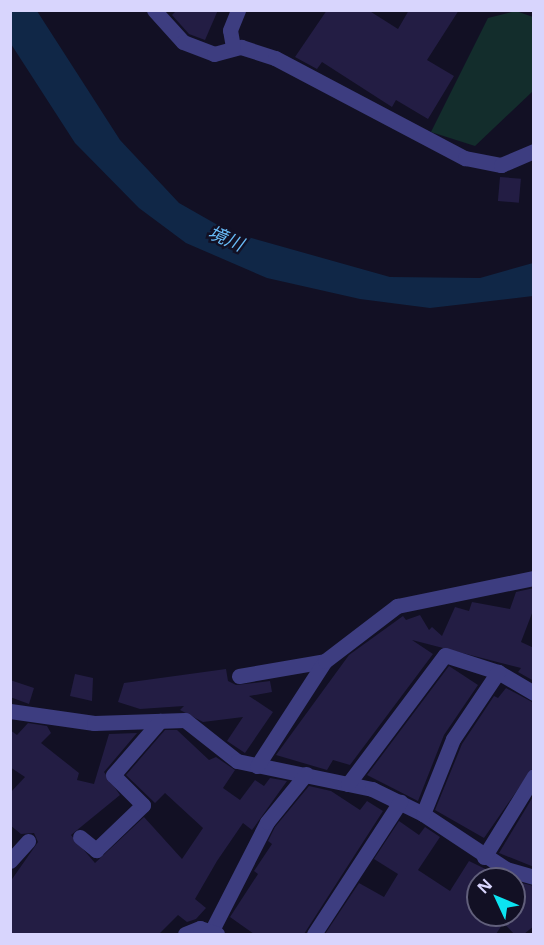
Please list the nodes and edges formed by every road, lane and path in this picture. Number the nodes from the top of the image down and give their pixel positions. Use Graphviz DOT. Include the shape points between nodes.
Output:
graph roads {
  1 [pos="154,10"];
  2 [pos="238,10"];
  3 [pos="233,47"];
  4 [pos="534,151"];
  5 [pos="534,578"];
  6 [pos="325,661"];
  7 [pos="498,672"];
  8 [pos="240,676"];
  9 [pos="534,693"];
  10 [pos="10,711"];
  11 [pos="160,721"];
  12 [pos="257,766"];
  13 [pos="306,774"];
  14 [pos="534,776"];
  15 [pos="348,784"];
  16 [pos="400,802"];
  17 [pos="423,814"];
  18 [pos="80,837"];
  19 [pos="28,841"];
  20 [pos="483,857"];
  21 [pos="10,861"];
  22 [pos="534,877"];
  23 [pos="214,933"];
  24 [pos="185,934"];
  25 [pos="314,934"];
  1 -- 3 [label="street" via="183,42 214,54"];
  2 -- 3 [label="street" via="230,30"];
  3 -- 4 [label="street" via="275,58 465,158 501,165"];
  5 -- 6 [label="street" via="397,606"];
  6 -- 8 [label="street"];
  6 -- 12 [label="street"];
  7 -- 9 [label="street"];
  7 -- 15 [label="street" via="444,656"];
  7 -- 17 [label="street" via="453,739"];
  10 -- 11 [label="street" via="94,723"];
  11 -- 12 [label="street" via="185,720 237,761"];
  11 -- 18 [label="street" via="113,775 143,805 96,850"];
  12 -- 13 [label="street"];
  13 -- 15 [label="street"];
  13 -- 23 [label="street" via="267,822"];
  14 -- 20 [label="street"];
  15 -- 16 [label="street"];
  16 -- 17 [label="street"];
  16 -- 25 [label="street"];
  17 -- 20 [label="street"];
  19 -- 21 [label="street"];
  20 -- 22 [label="street"];
  23 -- 24 [label="street" via="200,928"];
}
